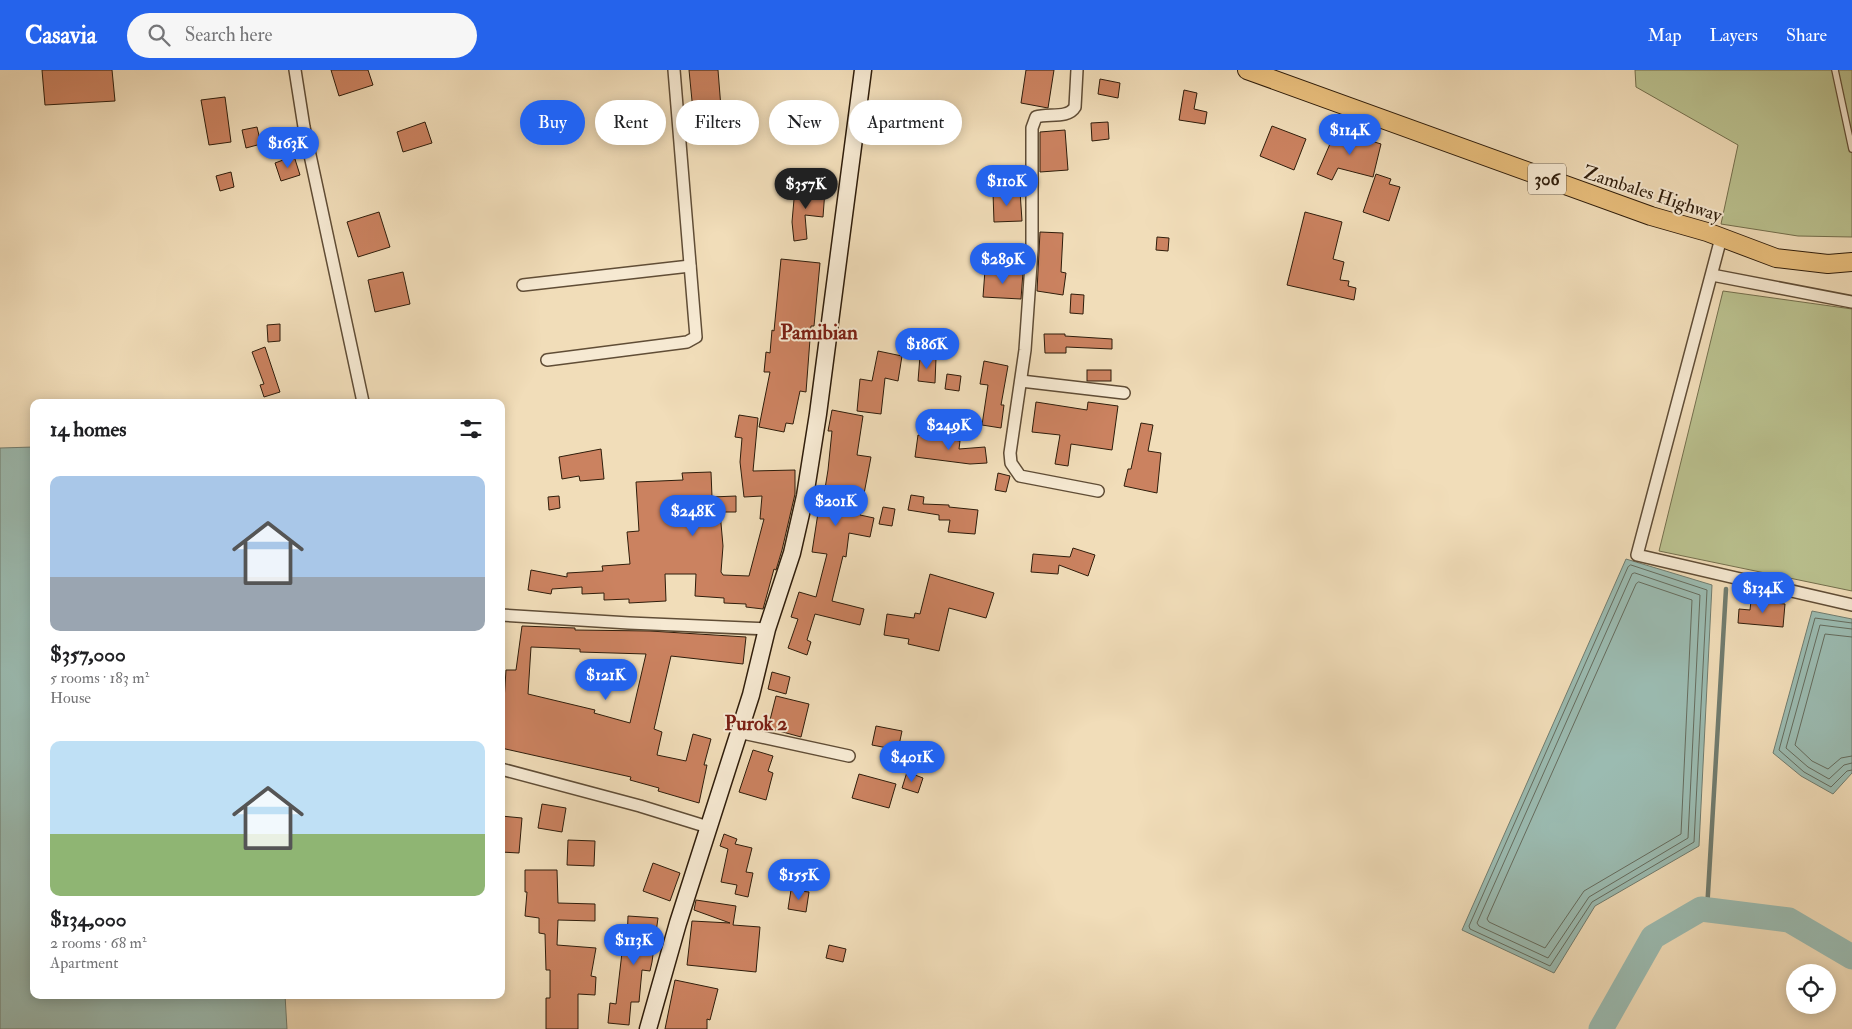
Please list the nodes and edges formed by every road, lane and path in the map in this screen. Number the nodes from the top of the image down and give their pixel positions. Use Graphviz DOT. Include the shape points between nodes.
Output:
graph roads {
  1 [pos="295,70"];
  2 [pos="674,70"];
  3 [pos="863,70"];
  4 [pos="1077,70"];
  5 [pos="1247,70"];
  6 [pos="1835,70"];
  7 [pos="1852,149"];
  8 [pos="1721,238"];
  9 [pos="1852,262"];
  10 [pos="690,266"];
  11 [pos="1712,275"];
  12 [pos="523,285"];
  13 [pos="1852,302"];
  14 [pos="547,360"];
  15 [pos="1021,382"];
  16 [pos="1124,394"];
  17 [pos="362,399"];
  18 [pos="1098,491"];
  19 [pos="1852,605"];
  20 [pos="505,615"];
  21 [pos="767,628"];
  22 [pos="738,732"];
  23 [pos="849,756"];
  24 [pos="505,770"];
  25 [pos="708,827"];
  26 [pos="648,1029"];
  1 -- 17 [label="street" via="304,127"];
  2 -- 10 [label="street"];
  3 -- 21 [label="street" via="805,496 792,553"];
  4 -- 15 [label="street" via="1075,108 1067,114 1036,117 1032,128 1032,250"];
  5 -- 8 [label="main road, Zambales Highway / 306" via="1651,216"];
  6 -- 7 [label="lane"];
  8 -- 9 [label="main road, Zambales Highway / 306" via="1776,258 1828,264"];
  8 -- 11 [label="street"];
  10 -- 12 [label="street"];
  10 -- 14 [label="street" via="697,330 693,340"];
  11 -- 13 [label="street"];
  11 -- 19 [label="street" via="1637,555"];
  15 -- 16 [label="street"];
  15 -- 18 [label="street" via="1010,453 1015,472 1031,480"];
  20 -- 21 [label="street"];
  21 -- 22 [label="street" via="751,695"];
  22 -- 23 [label="street"];
  22 -- 25 [label="street"];
  24 -- 25 [label="street"];
  25 -- 26 [label="street"];
}
